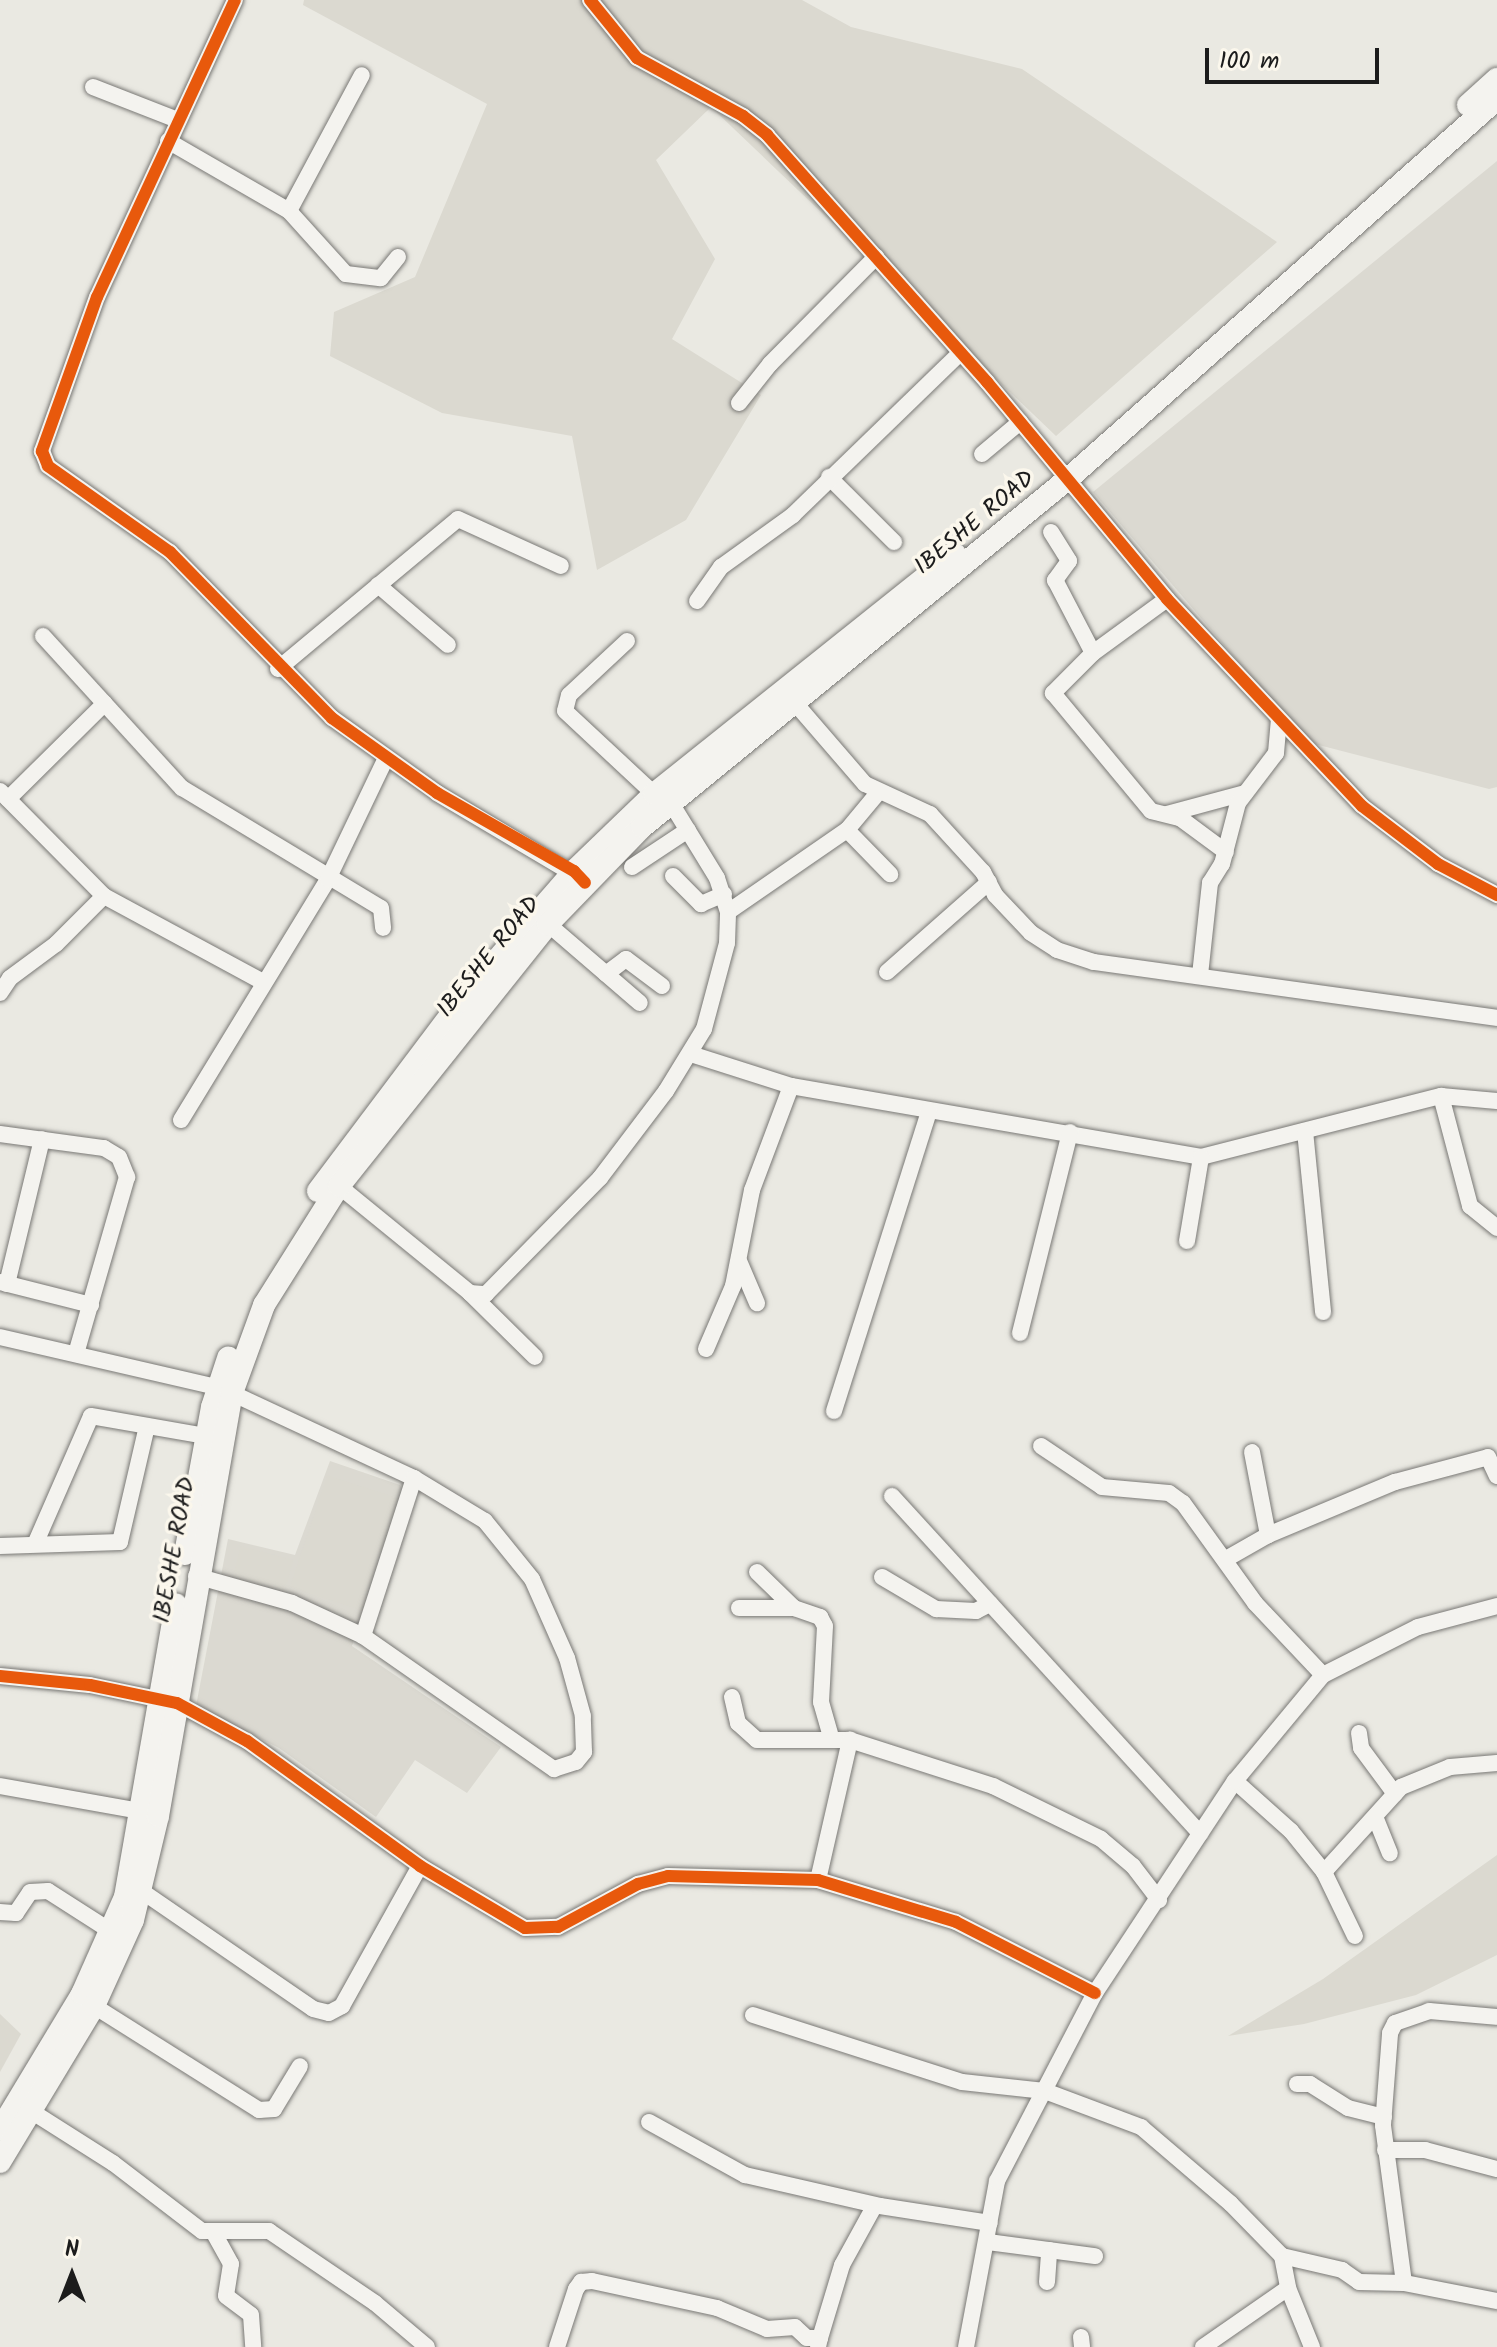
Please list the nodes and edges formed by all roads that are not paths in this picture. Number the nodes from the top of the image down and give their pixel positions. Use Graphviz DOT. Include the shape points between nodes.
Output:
graph roads {
  1 [pos="235,0"];
  2 [pos="590,0"];
  3 [pos="362,75"];
  4 [pos="1497,79"];
  5 [pos="93,87"];
  6 [pos="1497,99"];
  7 [pos="175,119"];
  8 [pos="168,141"];
  9 [pos="289,211"];
  10 [pos="398,257"];
  11 [pos="876,257"];
  12 [pos="960,353"];
  13 [pos="739,403"];
  14 [pos="1020,422"];
  15 [pos="982,454"];
  16 [pos="1064,472"];
  17 [pos="829,477"];
  18 [pos="1051,532"];
  19 [pos="894,542"];
  20 [pos="561,566"];
  21 [pos="378,585"];
  22 [pos="1167,599"];
  23 [pos="697,601"];
  24 [pos="43,636"];
  25 [pos="627,641"];
  26 [pos="448,645"];
  27 [pos="1093,653"];
  28 [pos="278,669"];
  29 [pos="105,703"];
  30 [pos="795,703"];
  31 [pos="1279,720"];
  32 [pos="386,758"];
  33 [pos="1245,793"];
  34 [pos="877,794"];
  35 [pos="4,795"];
  36 [pos="662,799"];
  37 [pos="1165,814"];
  38 [pos="688,830"];
  39 [pos="847,830"];
  40 [pos="1226,852"];
  41 [pos="632,867"];
  42 [pos="890,874"];
  43 [pos="673,876"];
  44 [pos="580,877"];
  45 [pos="328,879"];
  46 [pos="989,882"];
  47 [pos="724,894"];
  48 [pos="1497,895"];
  49 [pos="104,896"];
  50 [pos="728,912"];
  51 [pos="548,924"];
  52 [pos="383,928"];
  53 [pos="5,972"];
  54 [pos="887,972"];
  55 [pos="606,974"];
  56 [pos="1200,975"];
  57 [pos="263,982"];
  58 [pos="662,986"];
  59 [pos="0,993"];
  60 [pos="640,1003"];
  61 [pos="1497,1018"];
  62 [pos="691,1054"];
  63 [pos="791,1086"];
  64 [pos="1441,1096"];
  65 [pos="1497,1101"];
  66 [pos="929,1111"];
  67 [pos="181,1120"];
  68 [pos="1305,1131"];
  69 [pos="1070,1132"];
  70 [pos="0,1134"];
  71 [pos="42,1139"];
  72 [pos="1201,1157"];
  73 [pos="339,1186"];
  74 [pos="1497,1228"];
  75 [pos="1187,1241"];
  76 [pos="739,1259"];
  77 [pos="4,1283"];
  78 [pos="470,1293"];
  79 [pos="757,1303"];
  80 [pos="91,1305"];
  81 [pos="1323,1312"];
  82 [pos="1020,1333"];
  83 [pos="0,1337"];
  84 [pos="706,1349"];
  85 [pos="76,1354"];
  86 [pos="535,1357"];
  87 [pos="224,1390"];
  88 [pos="834,1411"];
  89 [pos="147,1426"];
  90 [pos="206,1436"];
  91 [pos="1041,1446"];
  92 [pos="1252,1452"];
  93 [pos="1497,1476"];
  94 [pos="414,1478"];
  95 [pos="892,1496"];
  96 [pos="1268,1535"];
  97 [pos="36,1542"];
  98 [pos="0,1546"];
  99 [pos="1226,1559"];
  100 [pos="757,1572"];
  101 [pos="196,1576"];
  102 [pos="882,1577"];
  103 [pos="990,1604"];
  104 [pos="1497,1606"];
  105 [pos="739,1608"];
  106 [pos="794,1608"];
  107 [pos="363,1636"];
  108 [pos="1323,1675"];
  109 [pos="0,1676"];
  110 [pos="732,1697"];
  111 [pos="169,1702"];
  112 [pos="1359,1733"];
  113 [pos="831,1737"];
  114 [pos="850,1740"];
  115 [pos="1497,1763"];
  116 [pos="1235,1781"];
  117 [pos="0,1786"];
  118 [pos="1395,1794"];
  119 [pos="140,1811"];
  120 [pos="1376,1819"];
  121 [pos="1200,1833"];
  122 [pos="1390,1853"];
  123 [pos="420,1866"];
  124 [pos="1324,1872"];
  125 [pos="818,1880"];
  126 [pos="143,1892"];
  127 [pos="1159,1900"];
  128 [pos="0,1912"];
  129 [pos="112,1932"];
  130 [pos="1355,1936"];
  131 [pos="1095,1993"];
  132 [pos="94,2006"];
  133 [pos="753,2015"];
  134 [pos="1497,2017"];
  135 [pos="300,2066"];
  136 [pos="1297,2084"];
  137 [pos="1045,2091"];
  138 [pos="31,2111"];
  139 [pos="1384,2117"];
  140 [pos="649,2122"];
  141 [pos="0,2130"];
  142 [pos="1385,2150"];
  143 [pos="0,2162"];
  144 [pos="1497,2169"];
  145 [pos="875,2205"];
  146 [pos="990,2223"];
  147 [pos="215,2235"];
  148 [pos="988,2242"];
  149 [pos="1049,2250"];
  150 [pos="1095,2256"];
  151 [pos="1282,2256"];
  152 [pos="1047,2282"];
  153 [pos="1404,2283"];
  154 [pos="1288,2288"];
  155 [pos="1497,2301"];
  156 [pos="819,2342"];
  157 [pos="253,2347"];
  158 [pos="427,2347"];
  159 [pos="557,2347"];
  160 [pos="966,2347"];
  161 [pos="1203,2347"];
  162 [pos="1312,2347"];
  1 -- 7 [label="street"];
  2 -- 11 [label="street" via="637,58 732,109 767,135"];
  3 -- 9 [label="street"];
  4 -- 16 [label="main road, IBESHE ROAD"];
  5 -- 7 [label="street"];
  6 -- 16 [label="main road, IBESHE ROAD"];
  7 -- 8 [label="street"];
  8 -- 9 [label="street"];
  8 -- 28 [label="street" via="97,297 42,451 48,466 170,552"];
  9 -- 10 [label="street" via="346,274 381,278"];
  11 -- 12 [label="street"];
  11 -- 13 [label="street" via="770,364"];
  12 -- 14 [label="street"];
  12 -- 17 [label="street"];
  14 -- 15 [label="street"];
  14 -- 16 [label="street"];
  16 -- 22 [label="street"];
  16 -- 30 [label="main road, IBESHE ROAD"];
  16 -- 36 [label="main road, IBESHE ROAD"];
  17 -- 19 [label="street"];
  17 -- 23 [label="street" via="793,515 721,567"];
  18 -- 27 [label="street" via="1069,561 1055,580"];
  20 -- 21 [label="street" via="458,519"];
  21 -- 26 [label="street"];
  21 -- 28 [label="street"];
  22 -- 27 [label="street"];
  22 -- 31 [label="street"];
  24 -- 29 [label="street"];
  25 -- 36 [label="street" via="569,695 565,711"];
  27 -- 37 [label="street" via="1056,685 1056,701 1151,811"];
  28 -- 32 [label="street"];
  29 -- 35 [label="street"];
  29 -- 45 [label="street" via="182,788"];
  30 -- 34 [label="street"];
  30 -- 36 [label="main road, IBESHE ROAD"];
  31 -- 33 [label="street" via="1276,753"];
  31 -- 48 [label="street" via="1362,806 1438,864"];
  32 -- 44 [label="street"];
  32 -- 45 [label="street"];
  33 -- 37 [label="street"];
  33 -- 40 [label="street"];
  34 -- 39 [label="street"];
  34 -- 46 [label="street" via="895,794 930,814"];
  35 -- 49 [label="street"];
  36 -- 38 [label="street"];
  36 -- 44 [label="main road, IBESHE ROAD"];
  37 -- 40 [label="street" via="1180,818"];
  38 -- 41 [label="street"];
  38 -- 47 [label="street"];
  39 -- 42 [label="street"];
  39 -- 50 [label="street"];
  40 -- 56 [label="street" via="1210,883"];
  43 -- 47 [label="street" via="701,904"];
  44 -- 51 [label="main road, IBESHE ROAD"];
  44 -- 87 [label="main road, IBESHE ROAD" via="461,1001 292,1228 250,1300"];
  45 -- 52 [label="street" via="381,908"];
  45 -- 57 [label="street"];
  46 -- 54 [label="street"];
  46 -- 56 [label="street" via="1031,933 1057,950 1094,962"];
  47 -- 50 [label="street"];
  49 -- 53 [label="street" via="56,944"];
  49 -- 57 [label="street"];
  50 -- 62 [label="street" via="714,1004"];
  51 -- 55 [label="street"];
  51 -- 73 [label="main road, IBESHE ROAD"];
  53 -- 59 [label="street"];
  55 -- 58 [label="street" via="626,959"];
  55 -- 60 [label="street"];
  56 -- 61 [label="street"];
  57 -- 67 [label="street"];
  62 -- 63 [label="street"];
  62 -- 78 [label="street" via="620,1154 571,1210 486,1294"];
  63 -- 66 [label="street"];
  63 -- 76 [label="street" via="752,1190"];
  64 -- 65 [label="street"];
  64 -- 68 [label="street"];
  64 -- 74 [label="street" via="1470,1206"];
  66 -- 69 [label="street"];
  66 -- 88 [label="street"];
  68 -- 72 [label="street"];
  68 -- 81 [label="street"];
  69 -- 72 [label="street"];
  69 -- 82 [label="street"];
  70 -- 71 [label="street"];
  71 -- 77 [label="street"];
  71 -- 80 [label="street" via="104,1148 119,1157 127,1177"];
  72 -- 75 [label="street"];
  73 -- 78 [label="street"];
  73 -- 87 [label="main road, IBESHE ROAD" via="264,1305"];
  76 -- 79 [label="street"];
  76 -- 84 [label="street"];
  77 -- 80 [label="street"];
  78 -- 86 [label="street"];
  80 -- 85 [label="street"];
  83 -- 85 [label="street"];
  85 -- 87 [label="street"];
  87 -- 90 [label="main road, IBESHE ROAD"];
  87 -- 94 [label="street"];
  87 -- 101 [label="main road, IBESHE ROAD"];
  89 -- 90 [label="street"];
  89 -- 97 [label="street" via="91,1416"];
  89 -- 97 [label="street" via="120,1542"];
  90 -- 111 [label="main road, IBESHE ROAD"];
  91 -- 99 [label="street" via="1102,1487 1169,1493 1183,1503"];
  92 -- 96 [label="street"];
  93 -- 96 [label="street" via="1488,1457 1395,1482"];
  94 -- 107 [label="street"];
  94 -- 107 [label="street" via="485,1521 532,1579 567,1658 583,1716 584,1752 576,1762 554,1769"];
  95 -- 103 [label="street"];
  96 -- 99 [label="street"];
  97 -- 98 [label="street"];
  99 -- 108 [label="street" via="1255,1603"];
  100 -- 106 [label="street"];
  101 -- 107 [label="street" via="292,1603"];
  101 -- 111 [label="main road, IBESHE ROAD"];
  102 -- 103 [label="street" via="936,1609 976,1611"];
  103 -- 121 [label="street"];
  104 -- 108 [label="street" via="1418,1627"];
  105 -- 106 [label="street"];
  106 -- 113 [label="street" via="820,1617 825,1626 821,1702"];
  108 -- 116 [label="street"];
  109 -- 111 [label="street" via="90,1685"];
  110 -- 113 [label="street" via="738,1723 757,1740"];
  111 -- 119 [label="main road, IBESHE ROAD"];
  111 -- 123 [label="street" via="308,1782"];
  111 -- 126 [label="main road, IBESHE ROAD"];
  112 -- 118 [label="street" via="1361,1748"];
  113 -- 114 [label="street"];
  114 -- 125 [label="street"];
  114 -- 127 [label="street" via="993,1786 1101,1839 1133,1866"];
  115 -- 118 [label="street" via="1450,1767"];
  116 -- 121 [label="street"];
  116 -- 124 [label="street" via="1291,1831"];
  117 -- 119 [label="street"];
  118 -- 120 [label="street"];
  119 -- 129 [label="main road, IBESHE ROAD" via="130,1876"];
  120 -- 122 [label="street"];
  120 -- 124 [label="street"];
  121 -- 127 [label="street"];
  123 -- 125 [label="street" via="538,1931 668,1876"];
  123 -- 126 [label="street" via="342,2006 329,2013 313,2009"];
  124 -- 130 [label="street"];
  125 -- 131 [label="street" via="956,1922"];
  126 -- 132 [label="main road, IBESHE ROAD"];
  127 -- 131 [label="street"];
  128 -- 129 [label="street" via="16,1913 30,1892 48,1891"];
  129 -- 141 [label="main road, IBESHE ROAD" via="82,1994"];
  131 -- 137 [label="street"];
  132 -- 135 [label="street" via="259,2110 274,2109"];
  132 -- 138 [label="main road, IBESHE ROAD"];
  133 -- 137 [label="street" via="962,2082"];
  134 -- 139 [label="street" via="1429,2011 1395,2023"];
  136 -- 139 [label="street" via="1310,2084 1348,2108"];
  137 -- 146 [label="street" via="997,2181"];
  137 -- 151 [label="street" via="1141,2127"];
  138 -- 143 [label="main road, IBESHE ROAD"];
  138 -- 147 [label="street"];
  139 -- 142 [label="street"];
  140 -- 145 [label="street" via="745,2175"];
  142 -- 144 [label="street" via="1425,2150"];
  142 -- 153 [label="street"];
  145 -- 146 [label="street"];
  145 -- 156 [label="street" via="842,2265"];
  146 -- 148 [label="street"];
  147 -- 157 [label="street" via="231,2264 226,2296 251,2315"];
  147 -- 158 [label="street" via="253,2227 269,2231 375,2303"];
  148 -- 149 [label="street"];
  148 -- 160 [label="street"];
  149 -- 150 [label="street"];
  149 -- 152 [label="street"];
  151 -- 153 [label="street" via="1342,2270 1359,2282"];
  151 -- 154 [label="street"];
  153 -- 155 [label="street"];
  154 -- 161 [label="street"];
  154 -- 162 [label="street"];
  156 -- 159 [label="street" via="795,2327 746,2324 717,2308 592,2281 581,2282 576,2289"];
}
